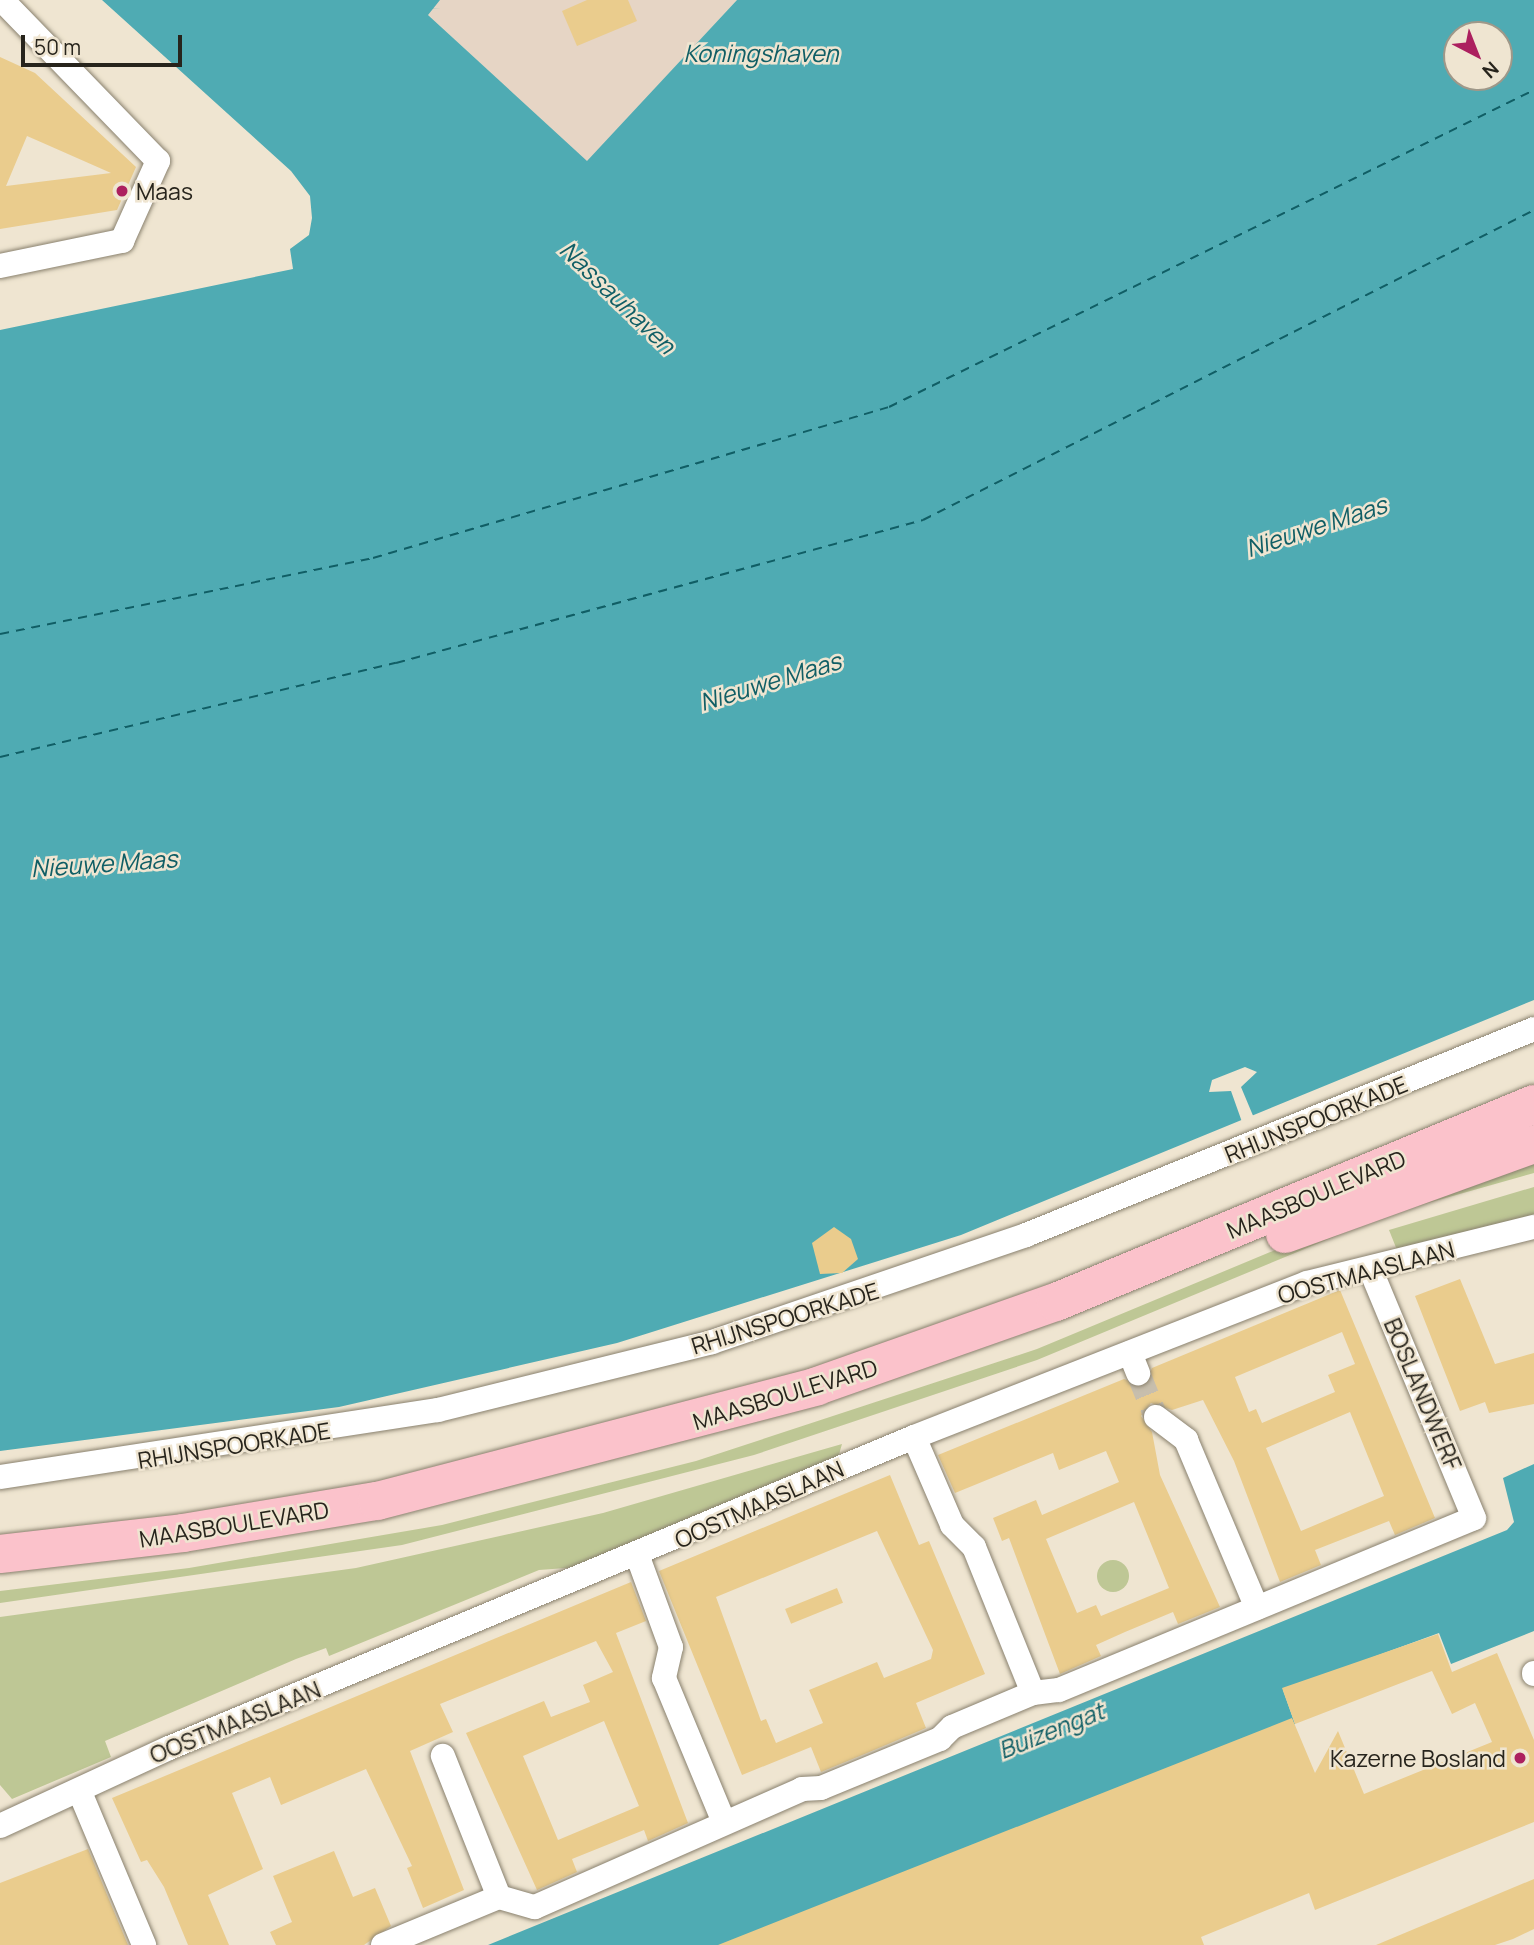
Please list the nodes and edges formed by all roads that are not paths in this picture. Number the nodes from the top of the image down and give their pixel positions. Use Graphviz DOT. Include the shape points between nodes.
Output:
graph roads {
  1 [pos="2,0"];
  2 [pos="0,266"];
  3 [pos="1534,1029"];
  4 [pos="1534,1104"];
  5 [pos="1534,1144"];
  6 [pos="1534,1227"];
  7 [pos="1371,1270"];
  8 [pos="1156,1417"];
  9 [pos="914,1437"];
  10 [pos="0,1477"];
  11 [pos="0,1554"];
  12 [pos="638,1556"];
  13 [pos="0,1577"];
  14 [pos="1257,1608"];
  15 [pos="1033,1693"];
  16 [pos="443,1755"];
  17 [pos="79,1790"];
  18 [pos="724,1822"];
  19 [pos="0,1826"];
  20 [pos="499,1897"];
  21 [pos="145,1945"];
  22 [pos="383,1945"];
  1 -- 2 [label="street" via="158,161 122,241"];
  3 -- 10 [label="street, RHIJNSPOORKADE" via="974,1255 712,1342 438,1410"];
  4 -- 11 [label="main road, MAASBOULEVARD" via="1056,1302 780,1396 377,1501 183,1533"];
  5 -- 13 [label="main road, MAASBOULEVARD" via="1345,1209 970,1360 677,1453 383,1524 215,1552"];
  6 -- 7 [label="street, OOSTMAASLAAN"];
  7 -- 9 [label="street, OOSTMAASLAAN" via="1307,1283 1134,1363"];
  7 -- 14 [label="street, BOSLANDWERF" via="1474,1518"];
  8 -- 14 [label="street" via="1186,1440"];
  9 -- 12 [label="street, OOSTMAASLAAN"];
  9 -- 15 [label="street" via="952,1525 974,1547"];
  12 -- 17 [label="street, OOSTMAASLAAN"];
  12 -- 18 [label="street" via="671,1647 664,1678"];
  14 -- 15 [label="street" via="1059,1690"];
  15 -- 18 [label="street" via="952,1727 940,1739"];
  16 -- 20 [label="street"];
  17 -- 19 [label="street, OOSTMAASLAAN"];
  17 -- 21 [label="street"];
  18 -- 20 [label="street" via="701,1838 535,1907"];
  20 -- 22 [label="street"];
}
